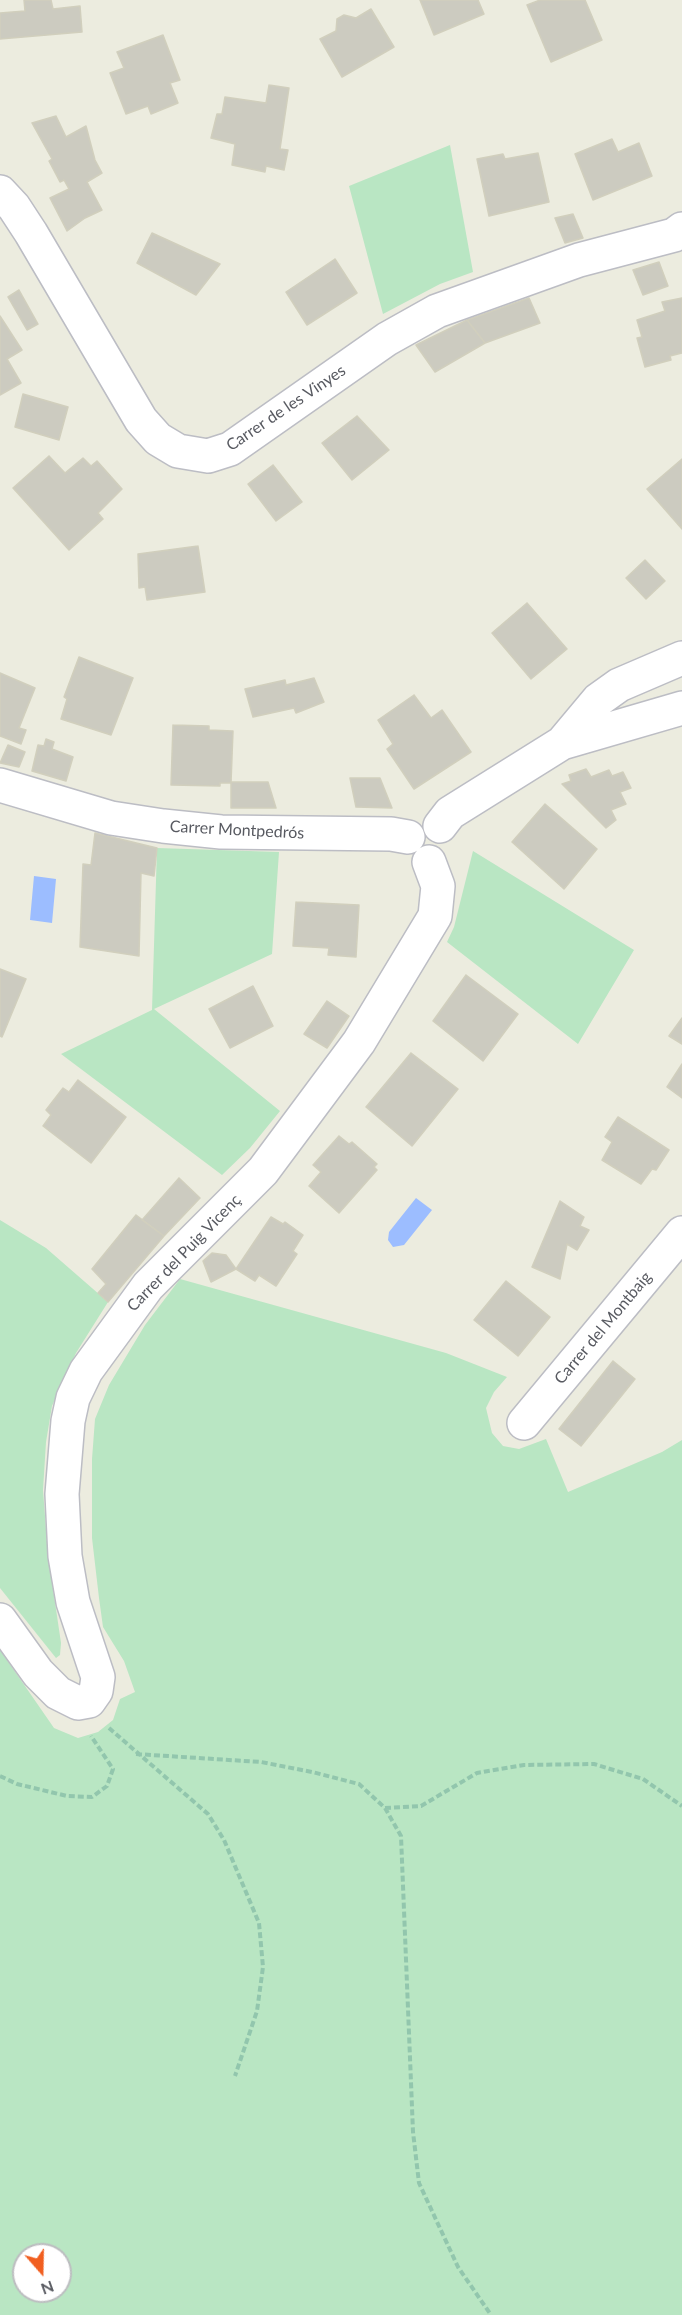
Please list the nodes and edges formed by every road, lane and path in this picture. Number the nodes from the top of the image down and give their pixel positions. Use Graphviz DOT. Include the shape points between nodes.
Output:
graph roads {
  1 [pos="0,192"];
  2 [pos="682,229"];
  3 [pos="682,658"];
  4 [pos="682,708"];
  5 [pos="562,743"];
  6 [pos="0,784"];
  7 [pos="440,826"];
  8 [pos="408,837"];
  9 [pos="429,862"];
  10 [pos="682,1233"];
  11 [pos="524,1424"];
  12 [pos="0,1620"];
  13 [pos="58,1693"];
  14 [pos="89,1701"];
  15 [pos="136,1754"];
  16 [pos="0,1776"];
  17 [pos="682,1806"];
  18 [pos="386,1808"];
  19 [pos="235,2076"];
  20 [pos="491,2315"];
  1 -- 2 [label="street, Carrer de les Vinyes" via="31,233 141,420 158,440 178,451 208,456 230,449 387,339 437,311 579,260 674,235"];
  3 -- 5 [label="street" via="619,685 598,700"];
  4 -- 5 [label="street"];
  5 -- 7 [label="street" via="450,813"];
  6 -- 8 [label="street, Carrer Montpedrós" via="111,818 163,826 221,832"];
  7 -- 8 [label="street" via="421,823"];
  7 -- 9 [label="street" via="447,838 446,852"];
  8 -- 9 [label="street" via="410,852 421,862"];
  9 -- 14 [label="street, Carrer del Puig Vicenç" via="438,886 435,916 359,1042 263,1171 148,1286 86,1371 74,1398 68,1421 62,1494 65,1556 73,1602 98,1677 96,1691"];
  10 -- 11 [label="street, Carrer del Montbaig"];
  12 -- 13 [label="street" via="38,1673"];
  13 -- 14 [label="street" via="78,1702"];
  13 -- 16 [label="path" via="112,1768 107,1786 92,1797 67,1796"];
  14 -- 15 [label="path" via="105,1725"];
  15 -- 18 [label="path" via="261,1762 312,1772 359,1784"];
  15 -- 19 [label="path" via="208,1814 233,1860 259,1923 263,1967 257,2011"];
  17 -- 18 [label="path" via="643,1779 594,1764 524,1766 477,1773 421,1806"];
  18 -- 20 [label="path" via="401,1836 413,2132 419,2183 458,2267"];
}
